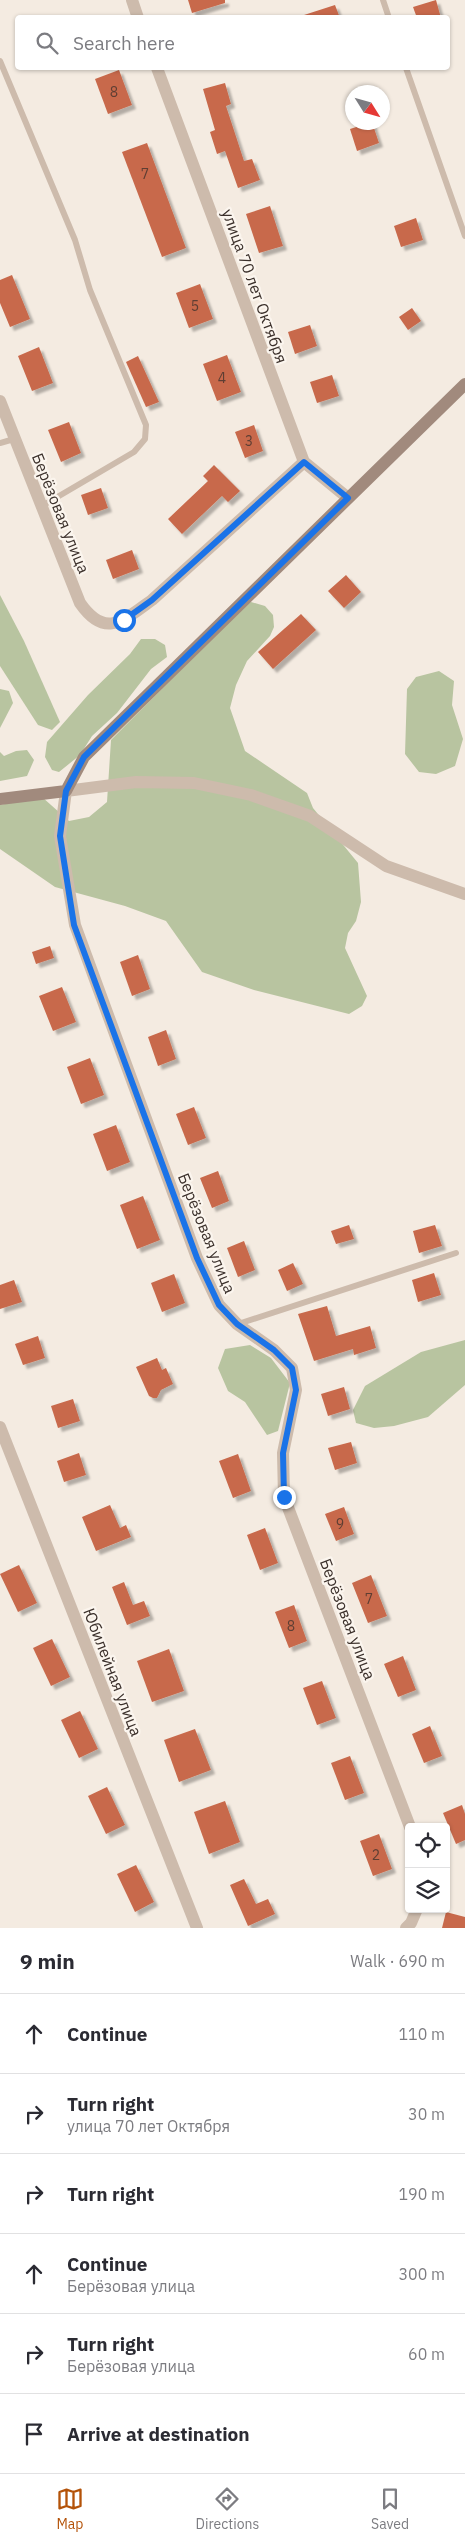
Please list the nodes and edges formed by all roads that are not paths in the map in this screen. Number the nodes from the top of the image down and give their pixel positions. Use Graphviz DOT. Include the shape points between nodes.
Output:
graph roads {
  1 [pos="132,0"];
  2 [pos="383,0"];
  3 [pos="137,15"];
  4 [pos="388,15"];
  5 [pos="0,60"];
  6 [pos="158,70"];
  7 [pos="407,70"];
  8 [pos="465,236"];
  9 [pos="465,384"];
  10 [pos="0,401"];
  11 [pos="14,439"];
  12 [pos="0,443"];
  13 [pos="304,462"];
  14 [pos="348,498"];
  15 [pos="42,506"];
  16 [pos="66,791"];
  17 [pos="0,799"];
  18 [pos="465,894"];
  19 [pos="456,1253"];
  20 [pos="237,1324"];
  21 [pos="0,1427"];
  22 [pos="408,1823"];
  23 [pos="415,1913"];
  24 [pos="197,1928"];
  25 [pos="406,1928"];
  1 -- 3 [label="street"];
  2 -- 4 [label="lane"];
  5 -- 15 [label="lane" via="76,240 90,290 146,425 145,439 134,452"];
  6 -- 13 [label="street, улица 70 лет Октября"];
  7 -- 8 [label="lane"];
  9 -- 14 [label="street"];
  10 -- 11 [label="street, Берёзовая улица"];
  11 -- 12 [label="lane"];
  11 -- 15 [label="street, Берёзовая улица"];
  13 -- 14 [label="street"];
  13 -- 15 [label="street, Берёзовая улица" via="152,600 124,620 107,624 90,618 80,603"];
  14 -- 16 [label="street" via="84,757"];
  16 -- 17 [label="street"];
  16 -- 18 [label="street" via="136,782 194,783 251,795 310,816 386,866"];
  16 -- 20 [label="street, Берёзовая улица" via="60,836 74,925 197,1258 219,1305"];
  19 -- 20 [label="lane"];
  20 -- 22 [label="street, Берёзовая улица" via="274,1350 292,1368 296,1390 283,1453 284,1497"];
  21 -- 24 [label="street, Юбилейная улица"];
  23 -- 25 [label="street"];
}
